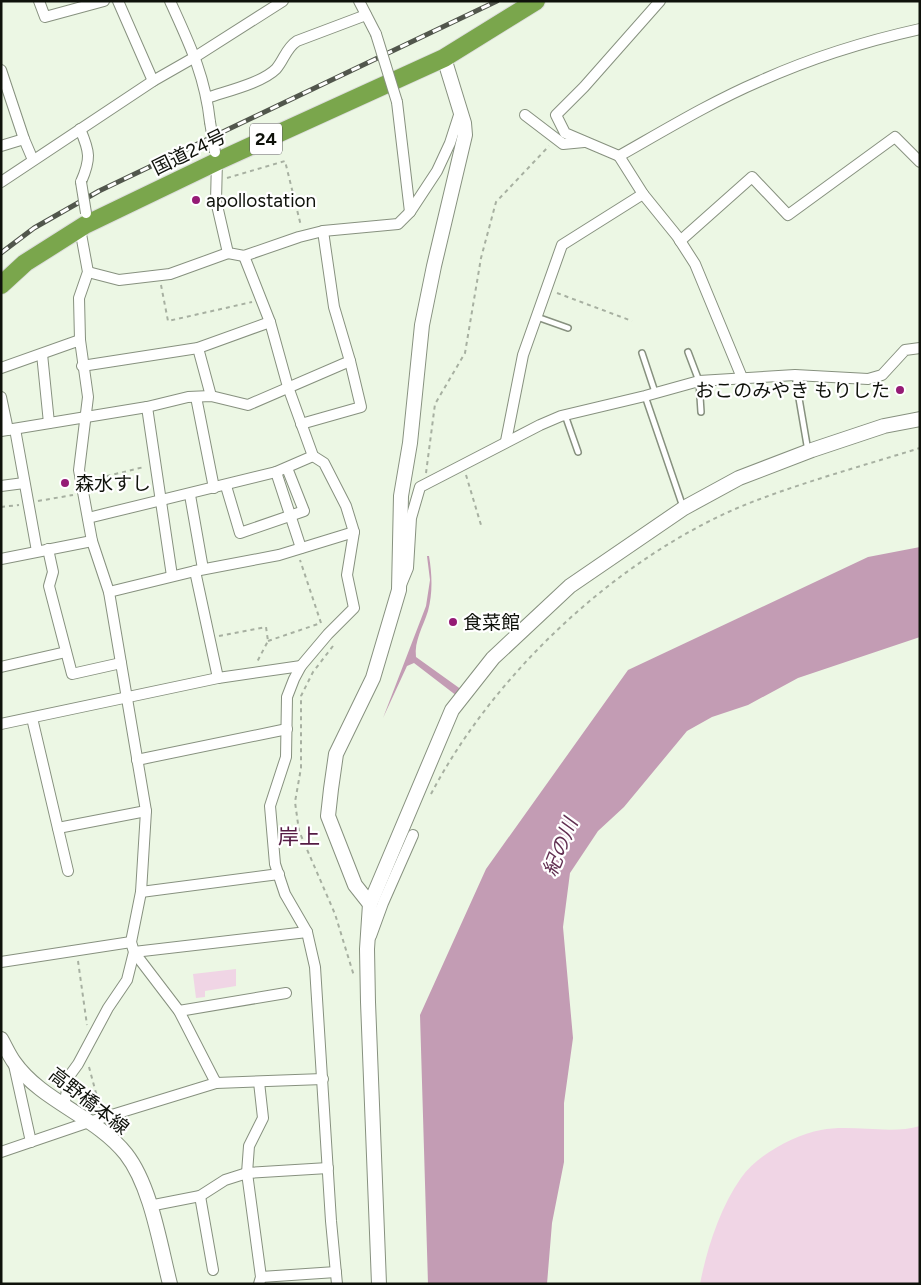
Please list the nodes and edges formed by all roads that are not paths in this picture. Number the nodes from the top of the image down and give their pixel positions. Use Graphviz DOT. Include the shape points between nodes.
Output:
graph roads {
  1 [pos="40,1"];
  2 [pos="104,1"];
  3 [pos="118,1"];
  4 [pos="170,1"];
  5 [pos="283,1"];
  6 [pos="359,1"];
  7 [pos="536,1"];
  8 [pos="660,1"];
  9 [pos="266,6"];
  10 [pos="366,15"];
  11 [pos="920,29"];
  12 [pos="195,57"];
  13 [pos="444,58"];
  14 [pos="1,70"];
  15 [pos="153,81"];
  16 [pos="207,98"];
  17 [pos="460,112"];
  18 [pos="525,115"];
  19 [pos="80,129"];
  20 [pos="24,139"];
  21 [pos="586,142"];
  22 [pos="1,146"];
  23 [pos="619,156"];
  24 [pos="216,157"];
  25 [pos="33,160"];
  26 [pos="920,162"];
  27 [pos="1,182"];
  28 [pos="642,194"];
  29 [pos="410,212"];
  30 [pos="85,219"];
  31 [pos="323,231"];
  32 [pos="680,241"];
  33 [pos="228,252"];
  34 [pos="244,256"];
  35 [pos="88,272"];
  36 [pos="1,285"];
  37 [pos="536,316"];
  38 [pos="270,322"];
  39 [pos="568,328"];
  40 [pos="80,340"];
  41 [pos="198,348"];
  42 [pos="920,348"];
  43 [pos="688,352"];
  44 [pos="642,353"];
  45 [pos="42,354"];
  46 [pos="350,361"];
  47 [pos="82,366"];
  48 [pos="1,368"];
  49 [pos="795,375"];
  50 [pos="743,380"];
  51 [pos="699,381"];
  52 [pos="288,387"];
  53 [pos="655,392"];
  54 [pos="211,396"];
  55 [pos="645,396"];
  56 [pos="1,397"];
  57 [pos="196,397"];
  58 [pos="147,408"];
  59 [pos="701,412"];
  60 [pos="565,415"];
  61 [pos="86,417"];
  62 [pos="920,419"];
  63 [pos="49,423"];
  64 [pos="301,424"];
  65 [pos="8,430"];
  66 [pos="506,441"];
  67 [pos="578,452"];
  68 [pos="808,452"];
  69 [pos="313,456"];
  70 [pos="287,468"];
  71 [pos="276,472"];
  72 [pos="24,482"];
  73 [pos="1,486"];
  74 [pos="226,486"];
  75 [pos="214,488"];
  76 [pos="190,495"];
  77 [pos="161,502"];
  78 [pos="684,508"];
  79 [pos="290,516"];
  80 [pos="88,518"];
  81 [pos="354,532"];
  82 [pos="92,541"];
  83 [pos="48,549"];
  84 [pos="299,549"];
  85 [pos="36,551"];
  86 [pos="1,560"];
  87 [pos="199,570"];
  88 [pos="172,576"];
  89 [pos="399,590"];
  90 [pos="109,592"];
  91 [pos="66,652"];
  92 [pos="121,663"];
  93 [pos="301,666"];
  94 [pos="1,667"];
  95 [pos="218,678"];
  96 [pos="128,699"];
  97 [pos="32,718"];
  98 [pos="1,724"];
  99 [pos="287,730"];
  100 [pos="137,760"];
  101 [pos="146,810"];
  102 [pos="58,828"];
  103 [pos="413,835"];
  104 [pos="68,871"];
  105 [pos="279,874"];
  106 [pos="141,892"];
  107 [pos="370,904"];
  108 [pos="308,932"];
  109 [pos="133,947"];
  110 [pos="367,949"];
  111 [pos="1,962"];
  112 [pos="286,993"];
  113 [pos="179,1011"];
  114 [pos="1,1039"];
  115 [pos="14,1063"];
  116 [pos="323,1080"];
  117 [pos="259,1082"];
  118 [pos="216,1083"];
  119 [pos="64,1106"];
  120 [pos="89,1122"];
  121 [pos="32,1142"];
  122 [pos="1,1152"];
  123 [pos="328,1168"];
  124 [pos="247,1173"];
  125 [pos="200,1196"];
  126 [pos="149,1206"];
  127 [pos="213,1270"];
  128 [pos="336,1272"];
  129 [pos="260,1280"];
  130 [pos="170,1284"];
  131 [pos="337,1284"];
  132 [pos="379,1284"];
  1 -- 2 [label="street" via="45,17"];
  3 -- 15 [label="street"];
  4 -- 12 [label="street"];
  5 -- 9 [label="street"];
  6 -- 10 [label="street"];
  7 -- 13 [label="highway, 国道24号 / 24"];
  8 -- 21 [label="street" via="556,115 565,133"];
  9 -- 12 [label="street"];
  10 -- 16 [label="street" via="297,41 289,46 277,67 268,75"];
  10 -- 29 [label="street, bridge" via="376,34 397,102"];
  11 -- 23 [label="street" via="872,40 761,80 688,116"];
  12 -- 15 [label="street"];
  12 -- 16 [label="street"];
  13 -- 17 [label="street"];
  13 -- 24 [label="highway, 国道24号 / 24"];
  14 -- 20 [label="street"];
  15 -- 19 [label="street"];
  16 -- 24 [label="street, bridge"];
  17 -- 29 [label="street" via="437,171"];
  17 -- 89 [label="street" via="465,135 424,317 401,496"];
  18 -- 21 [label="street" via="563,144"];
  19 -- 25 [label="street"];
  19 -- 30 [label="street, bridge" via="89,150 88,167 81,182"];
  20 -- 22 [label="street"];
  20 -- 25 [label="street"];
  21 -- 23 [label="street"];
  23 -- 28 [label="street"];
  24 -- 30 [label="highway, 国道24号 / 24"];
  24 -- 33 [label="street" via="216,201"];
  25 -- 27 [label="street"];
  26 -- 32 [label="street" via="895,137 788,215 752,178"];
  28 -- 32 [label="street"];
  28 -- 37 [label="street" via="562,245"];
  29 -- 31 [label="street" via="398,224"];
  30 -- 35 [label="street" via="81,234"];
  30 -- 36 [label="highway, 国道24号 / 24"];
  31 -- 34 [label="street"];
  31 -- 46 [label="street" via="334,307"];
  32 -- 50 [label="street" via="695,264"];
  33 -- 34 [label="street"];
  33 -- 35 [label="street" via="170,274 119,280"];
  34 -- 38 [label="street"];
  35 -- 40 [label="street" via="78,298"];
  37 -- 39 [label="lane"];
  37 -- 66 [label="street" via="523,354"];
  38 -- 41 [label="street"];
  38 -- 52 [label="street"];
  40 -- 45 [label="street"];
  40 -- 47 [label="street"];
  41 -- 47 [label="street"];
  41 -- 54 [label="street"];
  42 -- 49 [label="street" via="905,350 882,375 868,379"];
  43 -- 51 [label="lane"];
  44 -- 53 [label="lane"];
  45 -- 48 [label="street"];
  45 -- 63 [label="street"];
  46 -- 52 [label="street"];
  46 -- 64 [label="street" via="361,407"];
  47 -- 61 [label="street" via="88,397"];
  49 -- 50 [label="street"];
  49 -- 68 [label="lane"];
  50 -- 51 [label="street"];
  51 -- 53 [label="street"];
  51 -- 59 [label="lane"];
  52 -- 54 [label="street" via="248,405"];
  52 -- 64 [label="street"];
  53 -- 55 [label="street"];
  54 -- 57 [label="street"];
  55 -- 60 [label="street"];
  55 -- 78 [label="lane"];
  56 -- 65 [label="street"];
  57 -- 58 [label="street"];
  57 -- 75 [label="street"];
  58 -- 61 [label="street"];
  58 -- 77 [label="street"];
  60 -- 66 [label="street"];
  60 -- 67 [label="lane"];
  61 -- 63 [label="street"];
  61 -- 80 [label="street" via="79,470"];
  62 -- 68 [label="street" via="884,426"];
  63 -- 65 [label="street"];
  64 -- 69 [label="street"];
  65 -- 72 [label="street"];
  66 -- 89 [label="street" via="420,487 411,518 408,568"];
  68 -- 78 [label="street" via="739,478"];
  69 -- 70 [label="street"];
  69 -- 81 [label="street" via="324,463 346,506"];
  70 -- 71 [label="street"];
  70 -- 79 [label="street" via="304,511"];
  71 -- 74 [label="street"];
  71 -- 79 [label="street"];
  72 -- 73 [label="street"];
  72 -- 85 [label="street"];
  74 -- 75 [label="street"];
  74 -- 79 [label="street" via="240,533"];
  75 -- 76 [label="street"];
  76 -- 77 [label="street"];
  76 -- 87 [label="street"];
  77 -- 80 [label="street"];
  77 -- 88 [label="street"];
  78 -- 107 [label="street" via="570,586 493,658 452,710"];
  79 -- 84 [label="street"];
  80 -- 82 [label="street"];
  81 -- 84 [label="street"];
  81 -- 93 [label="street" via="347,575 354,608"];
  82 -- 83 [label="street"];
  82 -- 90 [label="street"];
  83 -- 85 [label="street"];
  83 -- 91 [label="street" via="53,572 49,586"];
  84 -- 87 [label="street"];
  85 -- 86 [label="street"];
  87 -- 88 [label="street"];
  87 -- 95 [label="street"];
  88 -- 90 [label="street"];
  89 -- 107 [label="street" via="373,678 336,754 328,816 355,885"];
  90 -- 92 [label="street"];
  91 -- 92 [label="street" via="72,674"];
  91 -- 94 [label="street"];
  92 -- 96 [label="street"];
  93 -- 95 [label="street"];
  93 -- 99 [label="street" via="287,697"];
  95 -- 96 [label="street"];
  96 -- 97 [label="street"];
  96 -- 100 [label="street"];
  97 -- 98 [label="street"];
  97 -- 102 [label="street"];
  99 -- 100 [label="street"];
  99 -- 105 [label="street" via="286,757 270,806 275,864"];
  100 -- 101 [label="street"];
  101 -- 102 [label="street"];
  101 -- 106 [label="street"];
  102 -- 104 [label="street"];
  103 -- 110 [label="street"];
  105 -- 106 [label="street"];
  105 -- 108 [label="street" via="285,894"];
  106 -- 109 [label="street"];
  107 -- 110 [label="street"];
  108 -- 109 [label="street"];
  108 -- 116 [label="street" via="315,967"];
  109 -- 111 [label="street"];
  109 -- 113 [label="street"];
  109 -- 119 [label="street" via="127,980 70,1075"];
  110 -- 132 [label="street"];
  112 -- 113 [label="street"];
  113 -- 118 [label="street"];
  114 -- 115 [label="street, 高野橋本線"];
  115 -- 119 [label="street, 高野橋本線"];
  115 -- 121 [label="street"];
  116 -- 117 [label="street"];
  116 -- 123 [label="street"];
  117 -- 118 [label="street"];
  117 -- 124 [label="street" via="263,1118 249,1146"];
  118 -- 120 [label="street"];
  119 -- 120 [label="street, 高野橋本線"];
  120 -- 121 [label="street"];
  120 -- 126 [label="street, 高野橋本線" via="119,1147 134,1165"];
  121 -- 122 [label="street"];
  123 -- 124 [label="street"];
  123 -- 128 [label="street"];
  124 -- 125 [label="street" via="225,1180"];
  124 -- 129 [label="street"];
  125 -- 126 [label="street"];
  125 -- 127 [label="street"];
  126 -- 130 [label="street, 高野橋本線"];
  128 -- 129 [label="street"];
  128 -- 131 [label="street"];
}
